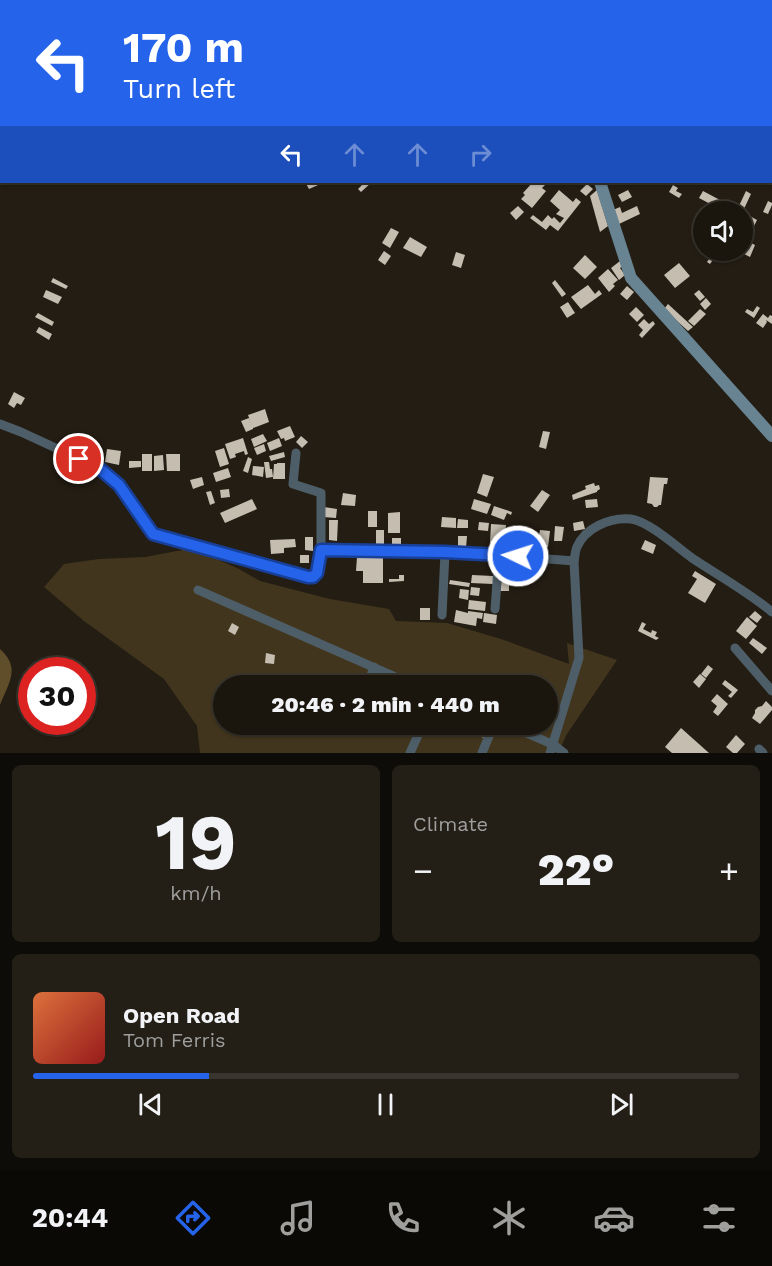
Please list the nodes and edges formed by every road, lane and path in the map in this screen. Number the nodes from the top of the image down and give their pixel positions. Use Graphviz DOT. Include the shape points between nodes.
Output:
graph roads {
  1 [pos="600,183"];
  2 [pos="0,424"];
  3 [pos="772,436"];
  4 [pos="296,453"];
  5 [pos="321,550"];
  6 [pos="445,552"];
  7 [pos="500,555"];
  8 [pos="574,561"];
  9 [pos="198,590"];
  10 [pos="495,609"];
  11 [pos="772,612"];
  12 [pos="442,615"];
  13 [pos="735,648"];
  14 [pos="374,667"];
  15 [pos="371,675"];
  16 [pos="392,675"];
  17 [pos="772,691"];
  18 [pos="418,735"];
  19 [pos="489,735"];
  20 [pos="526,735"];
  21 [pos="552,749"];
  22 [pos="410,753"];
  23 [pos="482,753"];
  24 [pos="564,753"];
  1 -- 3 [label="street" via="631,278"];
  2 -- 5 [label="street" via="99,468 119,485 153,534 308,577 317,573"];
  4 -- 5 [label="street" via="293,484 321,493"];
  5 -- 6 [label="street"];
  6 -- 7 [label="street"];
  6 -- 12 [label="street"];
  7 -- 8 [label="street"];
  7 -- 10 [label="street"];
  8 -- 11 [label="street" via="577,548 595,528 606,522 632,519 655,530"];
  8 -- 21 [label="street" via="579,658"];
  9 -- 14 [label="street"];
  13 -- 17 [label="street"];
  14 -- 15 [label="street"];
  14 -- 16 [label="street"];
  18 -- 22 [label="street"];
  19 -- 23 [label="street"];
  20 -- 21 [label="street"];
  21 -- 24 [label="street"];
}
